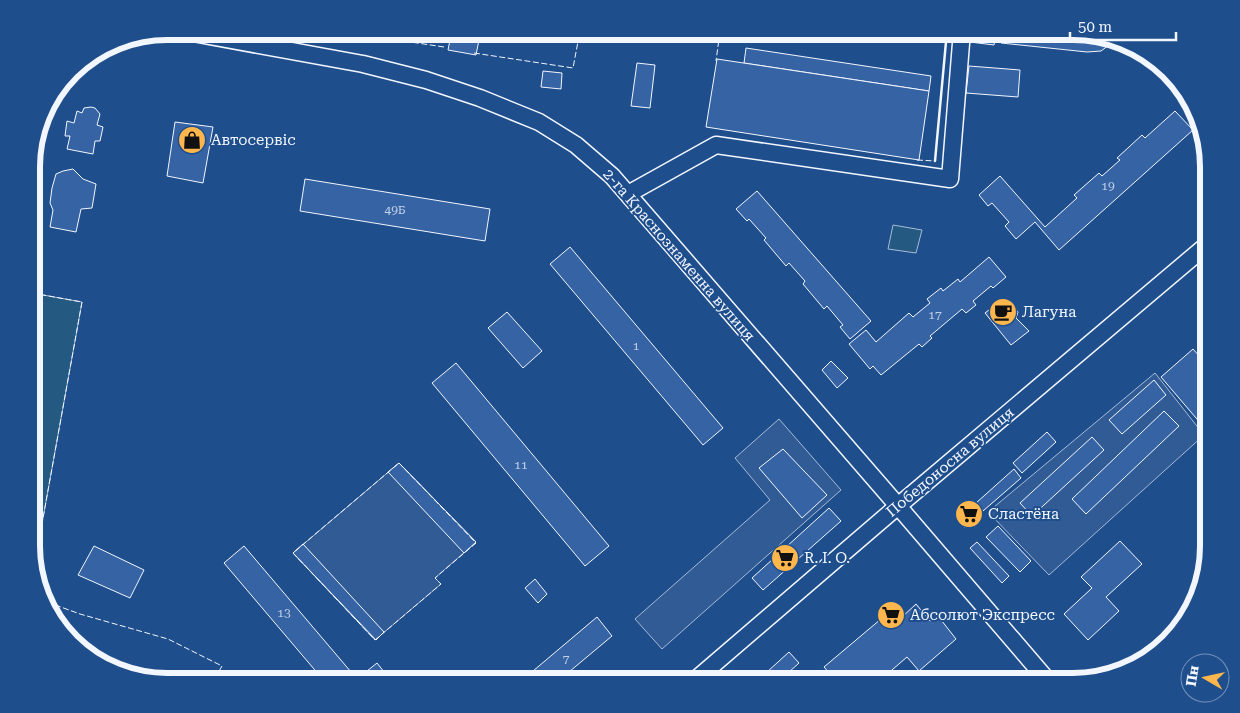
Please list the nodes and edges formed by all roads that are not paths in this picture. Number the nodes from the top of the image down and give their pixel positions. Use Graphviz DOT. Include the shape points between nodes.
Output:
graph roads {
  1 [pos="232,40"];
  2 [pos="961,40"];
  3 [pos="628,194"];
  4 [pos="1200,251"];
  5 [pos="898,506"];
  6 [pos="703,673"];
  7 [pos="1040,673"];
  1 -- 3 [label="street, 2-га Краснознаменна вулиця" via="364,64 480,98 538,122 576,145"];
  2 -- 3 [label="street" via="950,179 716,145"];
  3 -- 5 [label="street, 2-га Краснознаменна вулиця"];
  4 -- 5 [label="street, Победоносна вулиця"];
  5 -- 6 [label="street, Победоносна вулиця"];
  5 -- 7 [label="street, 2-га Краснознаменна вулиця"];
}
